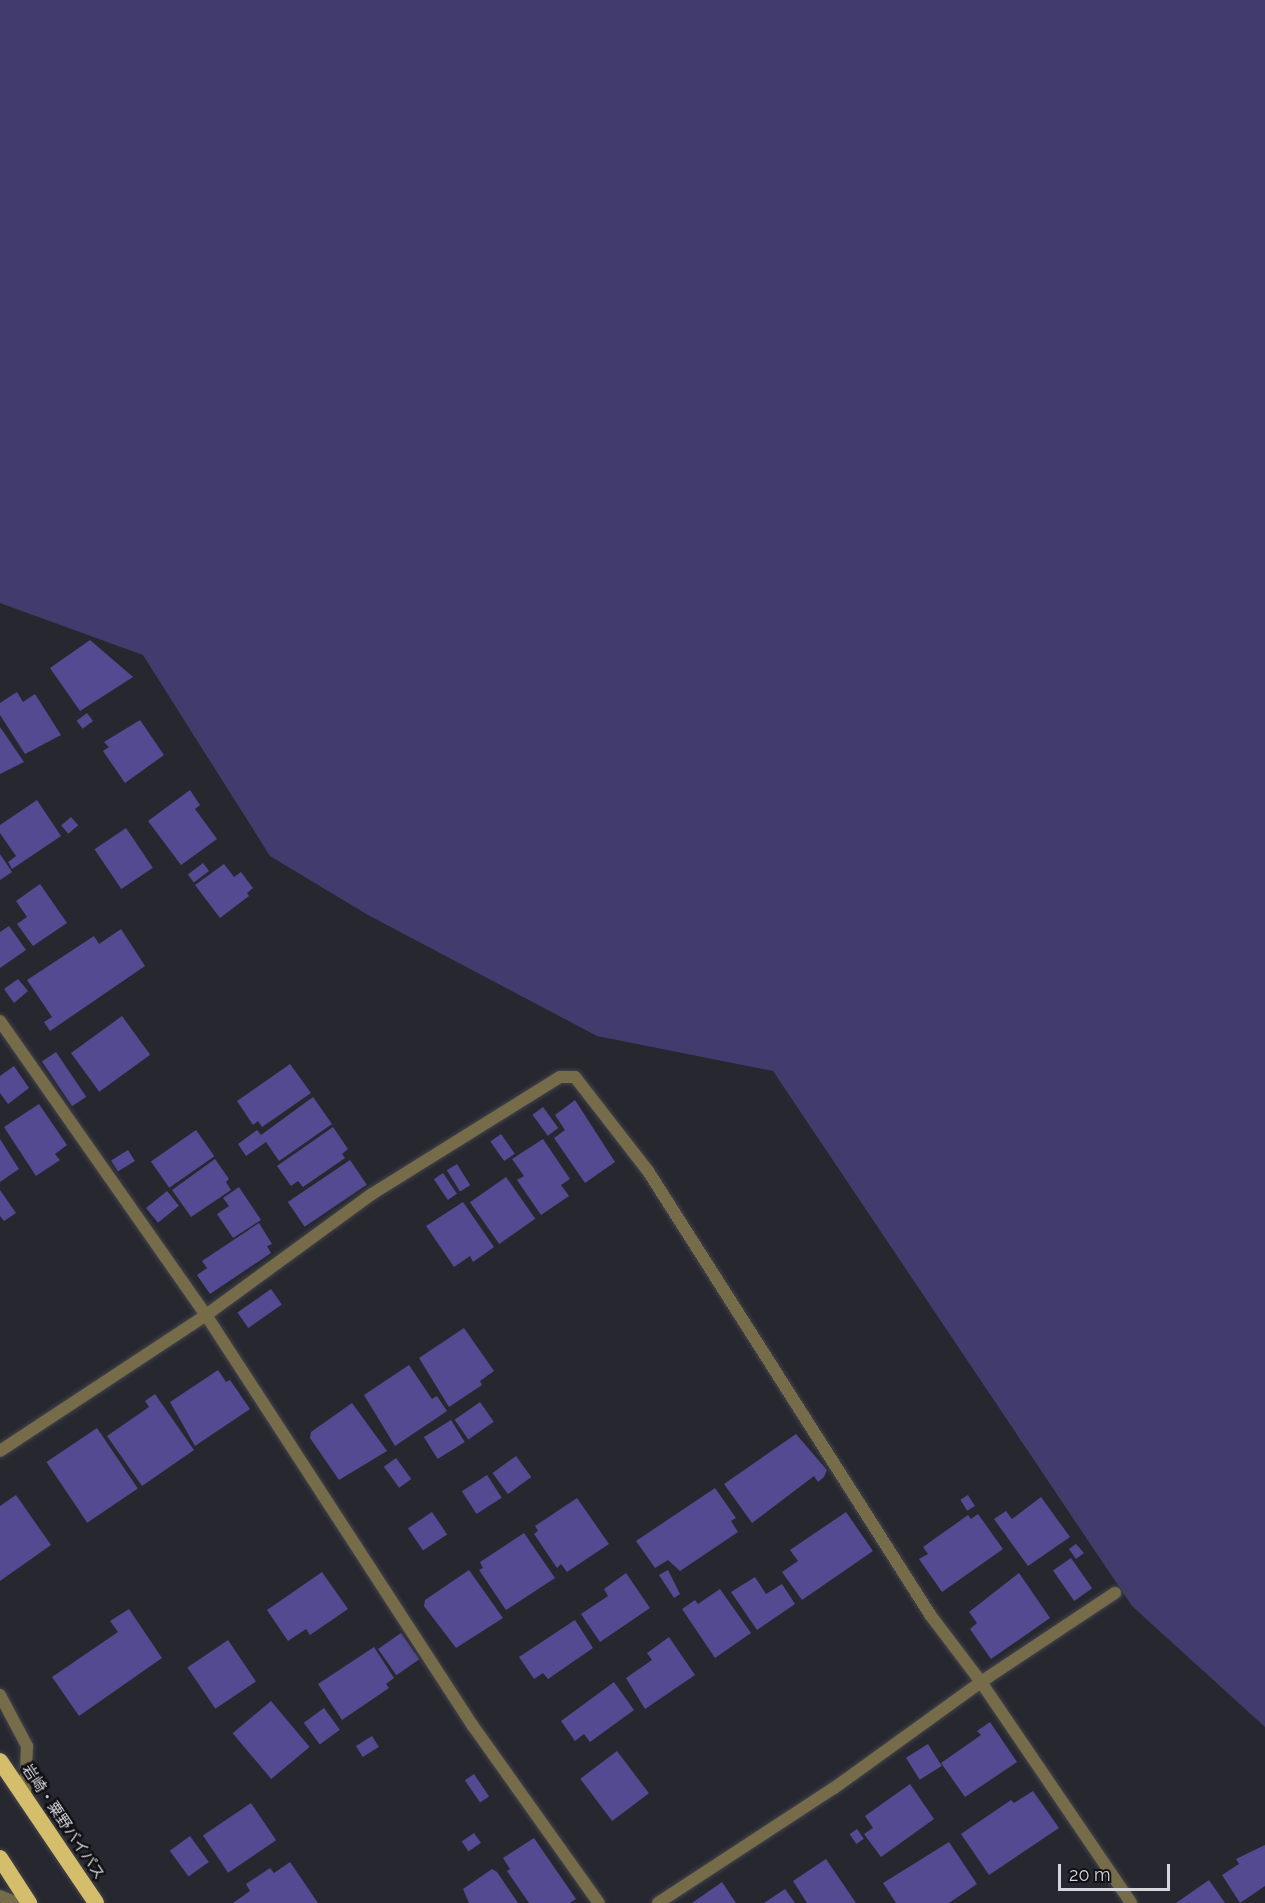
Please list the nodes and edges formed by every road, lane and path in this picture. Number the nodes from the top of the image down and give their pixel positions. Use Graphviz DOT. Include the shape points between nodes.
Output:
graph roads {
  1 [pos="0,1021"];
  2 [pos="206,1315"];
  3 [pos="0,1451"];
  4 [pos="1115,1593"];
  5 [pos="981,1682"];
  6 [pos="0,1695"];
  7 [pos="0,1761"];
  8 [pos="25,1796"];
  9 [pos="0,1858"];
  10 [pos="0,1896"];
  11 [pos="17,1903"];
  12 [pos="29,1903"];
  13 [pos="96,1903"];
  14 [pos="599,1903"];
  15 [pos="658,1903"];
  16 [pos="1131,1903"];
  1 -- 2 [label="street"];
  2 -- 3 [label="street"];
  2 -- 5 [label="street" via="372,1194 560,1077 575,1077 648,1171 925,1606"];
  2 -- 14 [label="street" via="473,1726"];
  4 -- 5 [label="street"];
  5 -- 15 [label="street" via="834,1788"];
  5 -- 16 [label="street"];
  6 -- 8 [label="street" via="27,1746"];
  7 -- 8 [label="highway, 岩崎・粟野バイパス"];
  8 -- 13 [label="highway, 岩崎・粟野バイパス"];
  9 -- 12 [label="highway"];
  10 -- 11 [label="street"];
}
